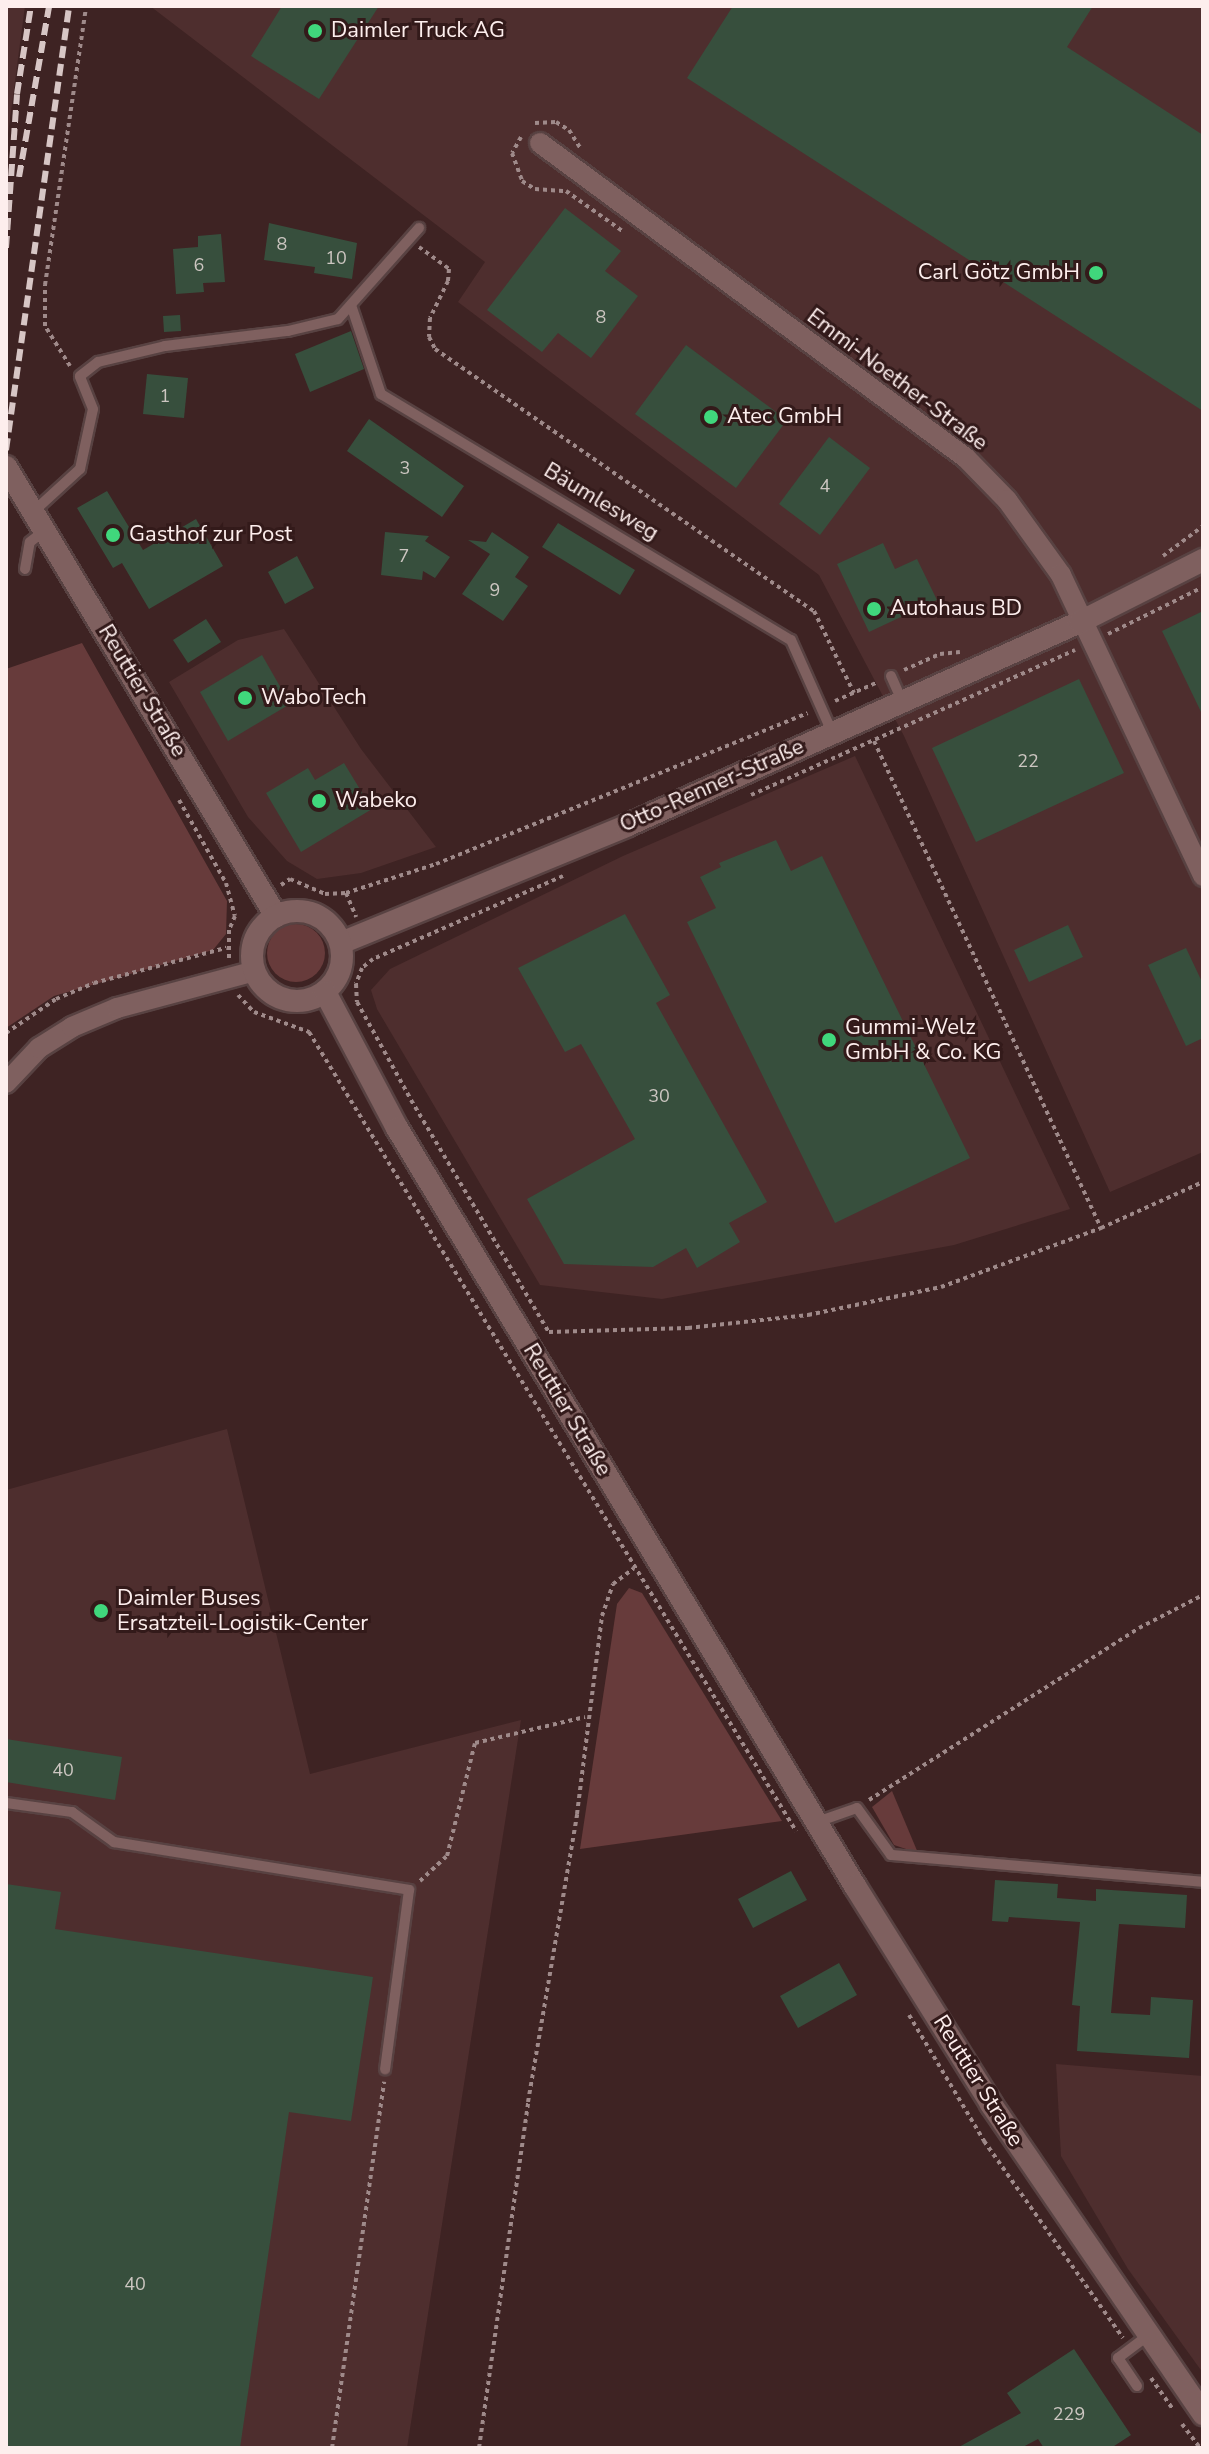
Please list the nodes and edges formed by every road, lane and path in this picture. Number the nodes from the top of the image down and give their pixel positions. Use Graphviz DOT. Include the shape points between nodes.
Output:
graph roads {
  1 [pos="86,6"];
  2 [pos="540,143"];
  3 [pos="419,228"];
  4 [pos="410,242"];
  5 [pos="352,308"];
  6 [pos="80,376"];
  7 [pos="6,467"];
  8 [pos="34,520"];
  9 [pos="1203,526"];
  10 [pos="1161,559"];
  11 [pos="1203,560"];
  12 [pos="25,569"];
  13 [pos="1080,622"];
  14 [pos="966,651"];
  15 [pos="891,676"];
  16 [pos="854,693"];
  17 [pos="902,701"];
  18 [pos="823,707"];
  19 [pos="832,732"];
  20 [pos="874,741"];
  21 [pos="176,793"];
  22 [pos="1203,876"];
  23 [pos="290,879"];
  24 [pos="276,916"];
  25 [pos="341,943"];
  26 [pos="226,948"];
  27 [pos="244,974"];
  28 [pos="325,992"];
  29 [pos="357,1002"];
  30 [pos="309,1032"];
  31 [pos="6,1033"];
  32 [pos="6,1083"];
  33 [pos="1203,1182"];
  34 [pos="1101,1228"];
  35 [pos="654,1552"];
  36 [pos="1203,1595"];
  37 [pos="585,1717"];
  38 [pos="6,1803"];
  39 [pos="857,1808"];
  40 [pos="817,1822"];
  41 [pos="1203,1882"];
  42 [pos="409,1890"];
  43 [pos="385,2069"];
  44 [pos="1146,2337"];
  45 [pos="1137,2386"];
  46 [pos="1203,2414"];
  47 [pos="332,2448"];
  48 [pos="479,2448"];
  1 -- 6 [label="path" via="45,285 45,326 59,356"];
  2 -- 13 [label="street, Emmi-Noether-Straße" via="966,458 1007,500 1061,575"];
  3 -- 4 [label="lane"];
  4 -- 5 [label="lane"];
  4 -- 16 [label="path" via="449,269 430,318 429,337 435,349 814,611"];
  5 -- 6 [label="lane" via="338,319 288,331 119,355"];
  5 -- 18 [label="lane, Bäumlesweg" via="381,394 791,640"];
  6 -- 8 [label="lane" via="93,409 80,469"];
  7 -- 8 [label="main road, Reuttier Straße"];
  8 -- 12 [label="lane"];
  8 -- 24 [label="main road, Reuttier Straße"];
  9 -- 10 [label="path"];
  11 -- 13 [label="main road, Otto-Renner-Straße"];
  13 -- 17 [label="main road, Otto-Renner-Straße"];
  13 -- 22 [label="street"];
  14 -- 15 [label="path" via="940,654"];
  15 -- 16 [label="path"];
  15 -- 17 [label="lane"];
  16 -- 18 [label="path"];
  17 -- 19 [label="main road, Otto-Renner-Straße"];
  18 -- 19 [label="lane, Bäumlesweg"];
  18 -- 23 [label="path" via="436,864 325,894"];
  19 -- 25 [label="main road, Otto-Renner-Straße" via="626,826"];
  20 -- 34 [label="path"];
  21 -- 26 [label="path" via="226,883 235,916"];
  24 -- 25 [label="main road" via="298,911 320,917"];
  24 -- 27 [label="main road" via="253,944"];
  25 -- 28 [label="main road" via="341,970"];
  26 -- 27 [label="path"];
  26 -- 31 [label="path" via="94,983 56,999"];
  27 -- 28 [label="main road" via="279,998 303,1001"];
  27 -- 30 [label="path" via="241,1004"];
  27 -- 32 [label="street" via="117,1008 72,1027 39,1048"];
  28 -- 35 [label="main road, Reuttier Straße" via="397,1128"];
  29 -- 34 [label="path" via="549,1332 688,1328 808,1315 941,1287"];
  33 -- 34 [label="path"];
  35 -- 37 [label="path" via="613,1584"];
  35 -- 40 [label="main road, Reuttier Straße"];
  36 -- 39 [label="path" via="1139,1628"];
  37 -- 42 [label="path" via="475,1743 447,1856"];
  37 -- 48 [label="path" via="577,1814 528,2102"];
  38 -- 42 [label="lane" via="72,1812 114,1842"];
  39 -- 40 [label="lane"];
  39 -- 41 [label="lane" via="891,1855"];
  40 -- 44 [label="main road, Reuttier Straße" via="991,2104"];
  42 -- 43 [label="lane"];
  43 -- 47 [label="path"];
  44 -- 45 [label="lane" via="1118,2358"];
  44 -- 46 [label="main road, Reuttier Straße"];
}
